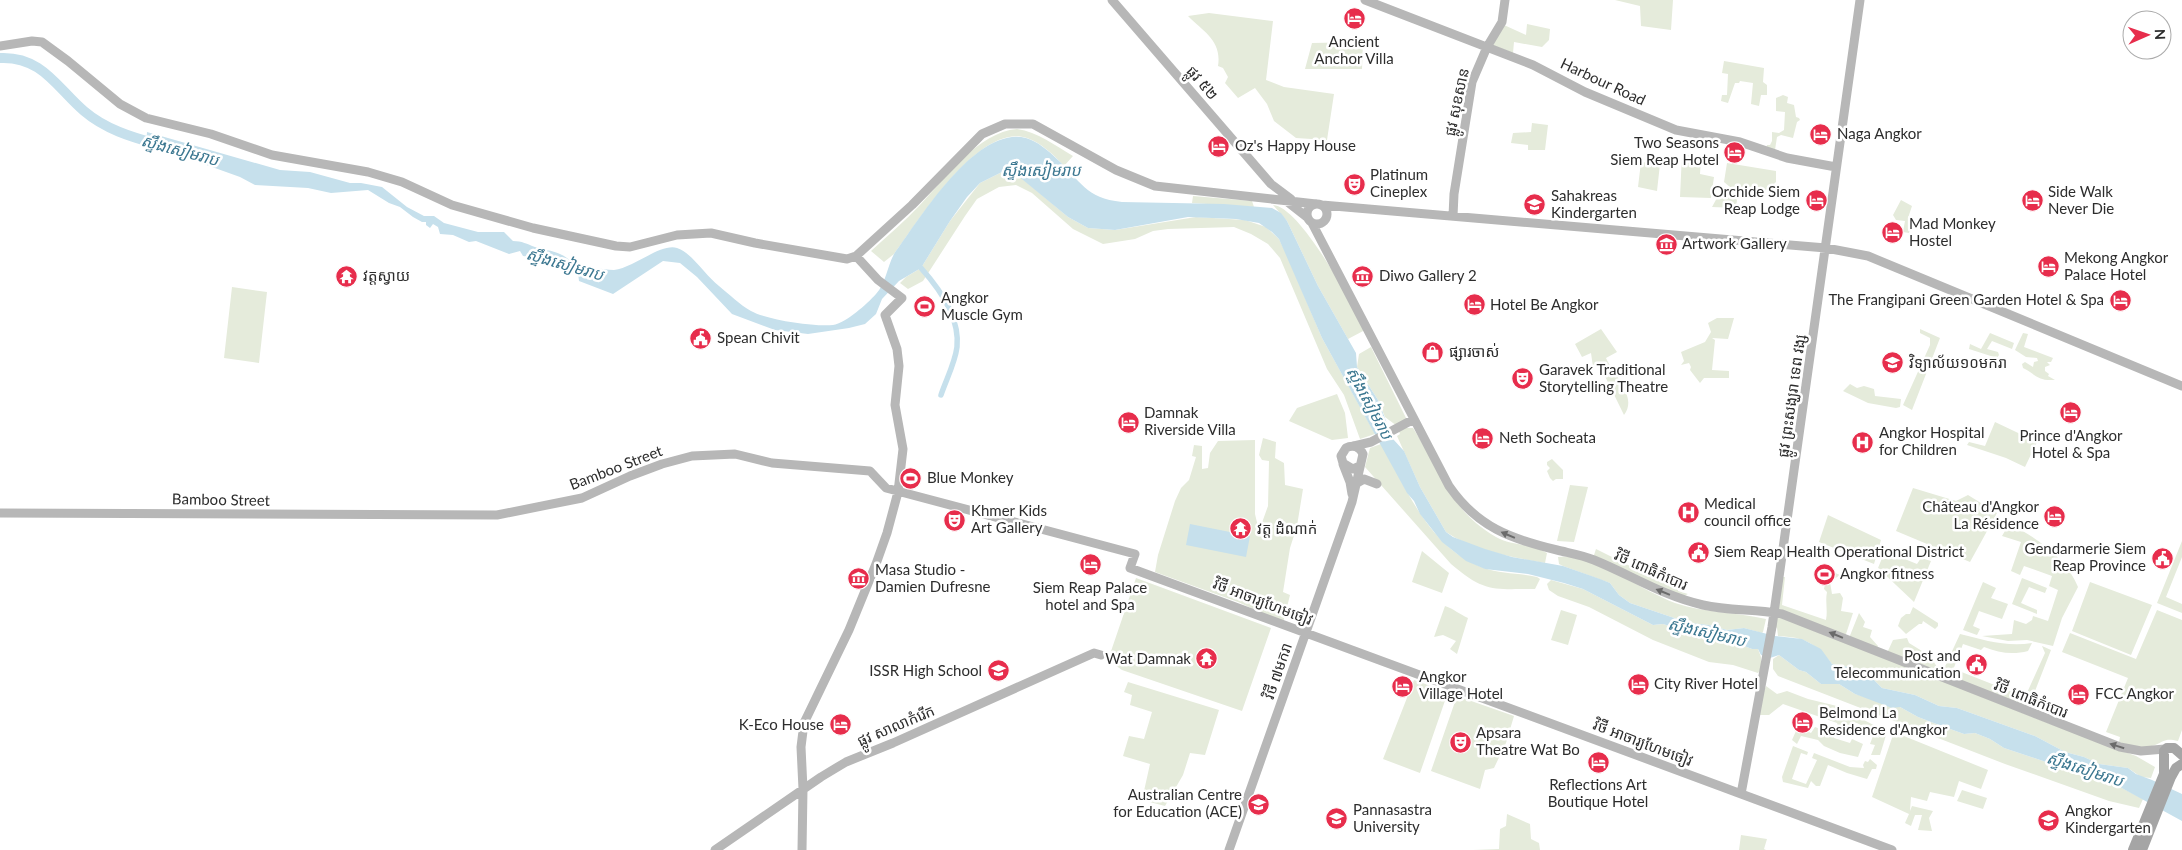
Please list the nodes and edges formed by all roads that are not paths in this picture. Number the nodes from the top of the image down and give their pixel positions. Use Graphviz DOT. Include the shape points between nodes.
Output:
graph roads {
  1 [pos="1112,0"];
  2 [pos="1364,0"];
  3 [pos="1505,0"];
  4 [pos="1860,0"];
  5 [pos="0,46"];
  6 [pos="1487,47"];
  7 [pos="1836,167"];
  8 [pos="1272,191"];
  9 [pos="1289,200"];
  10 [pos="1319,204"];
  11 [pos="1348,208"];
  12 [pos="1453,216"];
  13 [pos="1310,220"];
  14 [pos="1324,221"];
  15 [pos="1320,234"];
  16 [pos="1826,248"];
  17 [pos="856,256"];
  18 [pos="2182,386"];
  19 [pos="1414,419"];
  20 [pos="1374,441"];
  21 [pos="1354,446"];
  22 [pos="1363,454"];
  23 [pos="1343,464"];
  24 [pos="1360,466"];
  25 [pos="1357,483"];
  26 [pos="1377,484"];
  27 [pos="898,492"];
  28 [pos="1352,502"];
  29 [pos="0,513"];
  30 [pos="1130,568"];
  31 [pos="1774,612"];
  32 [pos="1306,633"];
  33 [pos="1101,655"];
  34 [pos="2176,749"];
  35 [pos="2182,764"];
  36 [pos="2168,777"];
  37 [pos="803,789"];
  38 [pos="1741,794"];
  39 [pos="2152,815"];
  40 [pos="716,850"];
  41 [pos="802,850"];
  42 [pos="1229,850"];
  43 [pos="1892,850"];
  44 [pos="2133,850"];
  45 [pos="2142,850"];
  1 -- 8 [label="street, ផ្លូវ ៥២"];
  2 -- 6 [label="street, Harbour Road"];
  3 -- 6 [label="street, ផ្លូវ សុខសាន" via="1502,22"];
  4 -- 7 [label="street, ផ្លូវ ព្រះសង្ឃរា ទេព វង្ស"];
  5 -- 17 [label="street" via="32,40 42,42 120,104 146,118 211,134 272,155 368,172 402,182 452,205 534,228 616,246 677,235 711,233 840,258"];
  6 -- 7 [label="street, Harbour Road" via="1676,130 1740,142 1787,158"];
  6 -- 12 [label="street, ផ្លូវ សុខសាន" via="1472,82"];
  7 -- 16 [label="street, ផ្លូវ ព្រះសង្ឃរា ទេព វង្ស"];
  8 -- 9 [label="street"];
  8 -- 9 [label="street, ផ្លូវ ៥២"];
  8 -- 17 [label="street" via="1155,186 1116,170 1033,124 1005,124 982,134"];
  9 -- 10 [label="street"];
  9 -- 13 [label="street, ផ្លូវ ៥២"];
  10 -- 11 [label="street"];
  10 -- 13 [label="street" via="1308,209"];
  10 -- 14 [label="street" via="1327,210"];
  11 -- 12 [label="street"];
  11 -- 14 [label="street"];
  12 -- 16 [label="street"];
  13 -- 14 [label="street" via="1318,224"];
  13 -- 15 [label="street, វិថី ពោធិកំបោរ"];
  14 -- 15 [label="street"];
  15 -- 19 [label="street, វិថី ពោធិកំបោរ"];
  16 -- 18 [label="street" via="1868,256"];
  16 -- 31 [label="street, ផ្លូវ ព្រះសង្ឃរា ទេព វង្ស"];
  17 -- 27 [label="street" via="878,280 902,298 885,315 897,349 899,366 895,405 903,449"];
  19 -- 20 [label="street"];
  31 -- 19 [label="street, វិថី ពោធិកំបោរ, one-way" via="1734,610 1680,599 1592,559 1505,535 1474,517 1459,500"];
  20 -- 21 [label="street"];
  20 -- 22 [label="street"];
  21 -- 22 [label="street"];
  21 -- 23 [label="street" via="1344,450 1341,456"];
  22 -- 24 [label="street"];
  23 -- 24 [label="street" via="1353,469"];
  23 -- 28 [label="street, វិថី ៧មករា" via="1350,482"];
  24 -- 25 [label="street, វិថី ៧មករា"];
  25 -- 26 [label="street" via="1364,479"];
  25 -- 28 [label="street, វិថី ៧មករា"];
  27 -- 29 [label="street, Bamboo Street" via="884,487 870,472 772,462 735,454 690,456 662,464 582,498 497,516"];
  27 -- 30 [label="street, Bamboo Street" via="1135,554"];
  27 -- 37 [label="street" via="876,564 804,722 801,747"];
  28 -- 32 [label="street, វិថី ៧មករា"];
  30 -- 32 [label="street, វិថី អាចារ្យហែមចៀវ"];
  34 -- 31 [label="street, វិថី ពោធិកំបោរ, one-way" via="2141,751 2106,742"];
  31 -- 38 [label="street, ផ្លូវ ព្រះសង្ឃរា ទេព វង្ស"];
  32 -- 38 [label="street, វិថី អាចារ្យហែមចៀវ"];
  32 -- 42 [label="street, វិថី ៧មករា"];
  33 -- 37 [label="street, ផ្លូវ សាលាកំរើក" via="1094,653 846,762"];
  34 -- 36 [label="main road" via="2163,753"];
  35 -- 36 [label="main road"];
  36 -- 39 [label="main road"];
  37 -- 40 [label="street, ផ្លូវ សាលាកំរើក"];
  37 -- 41 [label="street"];
  38 -- 43 [label="street, វិថី អាចារ្យហែមចៀវ"];
  39 -- 44 [label="main road"];
  39 -- 45 [label="main road"];
}
